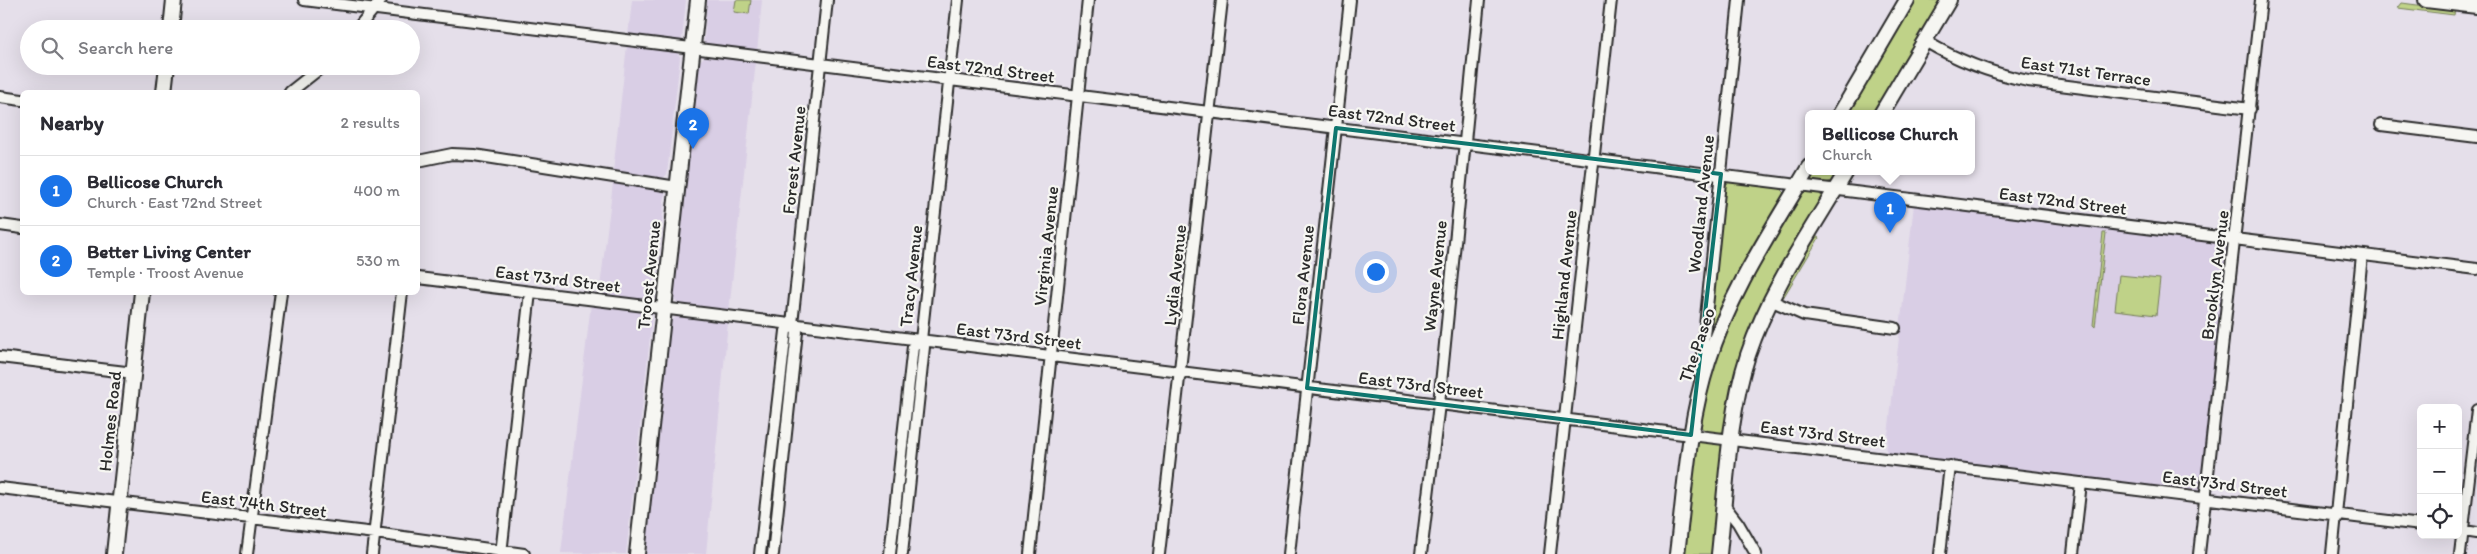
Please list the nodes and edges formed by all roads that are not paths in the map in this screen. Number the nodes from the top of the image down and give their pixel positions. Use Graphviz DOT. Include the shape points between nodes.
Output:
graph roads {
  1 [pos="174,0"];
  2 [pos="304,0"];
  3 [pos="698,0"];
  4 [pos="827,0"];
  5 [pos="958,0"];
  6 [pos="1088,0"];
  7 [pos="1222,0"];
  8 [pos="1350,0"];
  9 [pos="1479,0"];
  10 [pos="1611,0"];
  11 [pos="1739,0"];
  12 [pos="1907,0"];
  13 [pos="1949,0"];
  14 [pos="2261,0"];
  15 [pos="2426,0"];
  16 [pos="377,4"];
  17 [pos="2477,6"];
  18 [pos="172,20"];
  19 [pos="364,20"];
  20 [pos="1924,41"];
  21 [pos="693,47"];
  22 [pos="821,64"];
  23 [pos="166,75"];
  24 [pos="312,75"];
  25 [pos="949,80"];
  26 [pos="164,90"];
  27 [pos="293,90"];
  28 [pos="0,97"];
  29 [pos="1078,97"];
  30 [pos="20,100"];
  31 [pos="2250,109"];
  32 [pos="1842,110"];
  33 [pos="1883,110"];
  34 [pos="1210,113"];
  35 [pos="2381,126"];
  36 [pos="1336,128"];
  37 [pos="2477,137"];
  38 [pos="1465,143"];
  39 [pos="1593,158"];
  40 [pos="420,161"];
  41 [pos="1805,173"];
  42 [pos="1721,174"];
  43 [pos="1844,175"];
  44 [pos="1798,184"];
  45 [pos="677,187"];
  46 [pos="1836,190"];
  47 [pos="0,225"];
  48 [pos="20,228"];
  49 [pos="2236,239"];
  50 [pos="2362,255"];
  51 [pos="2477,269"];
  52 [pos="420,278"];
  53 [pos="530,292"];
  54 [pos="142,295"];
  55 [pos="281,295"];
  56 [pos="402,295"];
  57 [pos="1770,300"];
  58 [pos="664,309"];
  59 [pos="792,324"];
  60 [pos="1895,328"];
  61 [pos="921,340"];
  62 [pos="1051,356"];
  63 [pos="0,357"];
  64 [pos="1181,372"];
  65 [pos="134,373"];
  66 [pos="1307,388"];
  67 [pos="1439,404"];
  68 [pos="2477,410"];
  69 [pos="1696,411"];
  70 [pos="1565,420"];
  71 [pos="1691,435"];
  72 [pos="1732,439"];
  73 [pos="1950,466"];
  74 [pos="2081,483"];
  75 [pos="0,488"];
  76 [pos="2205,498"];
  77 [pos="120,503"];
  78 [pos="1724,506"];
  79 [pos="2337,514"];
  80 [pos="2462,516"];
  81 [pos="251,518"];
  82 [pos="2417,524"];
  83 [pos="2462,530"];
  84 [pos="374,533"];
  85 [pos="2477,533"];
  86 [pos="2460,539"];
  87 [pos="501,553"];
  88 [pos="114,554"];
  89 [pos="247,554"];
  90 [pos="372,554"];
  91 [pos="524,554"];
  92 [pos="637,554"];
  93 [pos="760,554"];
  94 [pos="773,554"];
  95 [pos="890,554"];
  96 [pos="902,554"];
  97 [pos="1030,554"];
  98 [pos="1160,554"];
  99 [pos="1289,554"];
  100 [pos="1421,554"];
  101 [pos="1550,554"];
  102 [pos="1678,554"];
  103 [pos="1719,554"];
  104 [pos="1756,554"];
  105 [pos="1940,554"];
  106 [pos="2073,554"];
  107 [pos="2200,554"];
  108 [pos="2332,554"];
  109 [pos="2460,554"];
  1 -- 18 [label="main road"];
  2 -- 16 [label="street, East 72nd Street"];
  3 -- 21 [label="main road, Troost Avenue"];
  4 -- 22 [label="street, Forest Avenue"];
  5 -- 25 [label="street, Tracy Avenue"];
  6 -- 29 [label="street, Virginia Avenue"];
  7 -- 34 [label="street, Lydia Avenue"];
  8 -- 36 [label="street, Flora Avenue"];
  9 -- 38 [label="street, Wayne Avenue"];
  10 -- 39 [label="street, Highland Avenue"];
  11 -- 42 [label="street, Woodland Avenue"];
  12 -- 32 [label="main road"];
  13 -- 20 [label="main road"];
  14 -- 31 [label="street, Brooklyn Avenue"];
  15 -- 17 [label="main road"];
  16 -- 19 [label="street"];
  16 -- 21 [label="street, East 72nd Street"];
  20 -- 31 [label="street, East 71st Terrace" via="1949,56 2002,76"];
  20 -- 33 [label="main road"];
  21 -- 22 [label="street, East 72nd Street"];
  21 -- 45 [label="main road, Troost Avenue"];
  22 -- 25 [label="street, East 72nd Street"];
  22 -- 59 [label="street, Forest Avenue"];
  23 -- 26 [label="main road"];
  24 -- 27 [label="street"];
  25 -- 29 [label="street, East 72nd Street"];
  25 -- 61 [label="street, Tracy Avenue"];
  28 -- 30 [label="street"];
  29 -- 34 [label="street, East 72nd Street"];
  29 -- 62 [label="street, Virginia Avenue"];
  31 -- 49 [label="street, Brooklyn Avenue"];
  34 -- 36 [label="street, East 72nd Street"];
  34 -- 64 [label="street, Lydia Avenue"];
  35 -- 37 [label="street"];
  36 -- 38 [label="street, East 72nd Street"];
  36 -- 66 [label="street, Flora Avenue"];
  38 -- 39 [label="street, East 72nd Street"];
  38 -- 67 [label="street, Wayne Avenue"];
  39 -- 42 [label="street, East 72nd Street"];
  39 -- 70 [label="street, Highland Avenue"];
  40 -- 45 [label="street" via="452,154 474,155"];
  41 -- 44 [label="main road, The Paseo"];
  42 -- 44 [label="street, East 72nd Street"];
  42 -- 69 [label="street, Woodland Avenue"];
  43 -- 46 [label="main road"];
  44 -- 46 [label="street, East 72nd Street"];
  44 -- 69 [label="main road, The Paseo" via="1732,301 1707,364"];
  45 -- 58 [label="main road, Troost Avenue"];
  46 -- 49 [label="street, East 72nd Street"];
  46 -- 57 [label="main road"];
  47 -- 48 [label="street"];
  49 -- 50 [label="street, East 72nd Street"];
  49 -- 76 [label="street, Brooklyn Avenue"];
  50 -- 51 [label="street, East 72nd Street"];
  50 -- 79 [label="street"];
  52 -- 53 [label="street, East 73rd Street"];
  53 -- 58 [label="street, East 73rd Street"];
  53 -- 87 [label="street"];
  54 -- 65 [label="main road, Holmes Road"];
  55 -- 81 [label="street"];
  56 -- 84 [label="street"];
  57 -- 60 [label="street" via="1804,315"];
  57 -- 72 [label="main road" via="1748,357"];
  58 -- 59 [label="street, East 73rd Street"];
  58 -- 92 [label="main road, Troost Avenue"];
  59 -- 61 [label="street, East 73rd Street"];
  59 -- 93 [label="street" via="786,331"];
  59 -- 94 [label="street" via="797,332"];
  61 -- 62 [label="street, East 73rd Street"];
  61 -- 95 [label="street" via="913,346"];
  61 -- 96 [label="street, Tracy Avenue" via="924,347"];
  62 -- 64 [label="street, East 73rd Street"];
  62 -- 97 [label="street, Virginia Avenue"];
  63 -- 65 [label="street"];
  64 -- 66 [label="street, East 73rd Street"];
  64 -- 98 [label="street, Lydia Avenue"];
  65 -- 77 [label="main road, Holmes Road"];
  66 -- 67 [label="street, East 73rd Street"];
  66 -- 99 [label="street, Flora Avenue"];
  67 -- 70 [label="street, East 73rd Street"];
  67 -- 100 [label="street, Wayne Avenue"];
  68 -- 80 [label="street"];
  69 -- 71 [label="main road, The Paseo"];
  70 -- 71 [label="street, East 73rd Street"];
  70 -- 101 [label="street, Highland Avenue"];
  71 -- 72 [label="street, East 73rd Street"];
  71 -- 102 [label="main road, The Paseo"];
  72 -- 73 [label="street, East 73rd Street"];
  72 -- 78 [label="main road"];
  73 -- 74 [label="street, East 73rd Street"];
  73 -- 105 [label="street"];
  74 -- 76 [label="street, East 73rd Street"];
  74 -- 106 [label="street"];
  75 -- 77 [label="street, East 74th Street"];
  76 -- 79 [label="street, East 73rd Street"];
  76 -- 107 [label="street, Brooklyn Avenue"];
  77 -- 81 [label="street, East 74th Street"];
  77 -- 88 [label="main road, Holmes Road"];
  78 -- 103 [label="main road"];
  78 -- 104 [label="street"];
  79 -- 82 [label="street, East 73rd Street"];
  79 -- 108 [label="street"];
  81 -- 84 [label="street, East 74th Street"];
  81 -- 89 [label="street"];
  83 -- 85 [label="street"];
  84 -- 87 [label="street, East 74th Street"];
  84 -- 90 [label="street"];
  86 -- 109 [label="street"];
  87 -- 91 [label="street, East 74th Street"];
}
